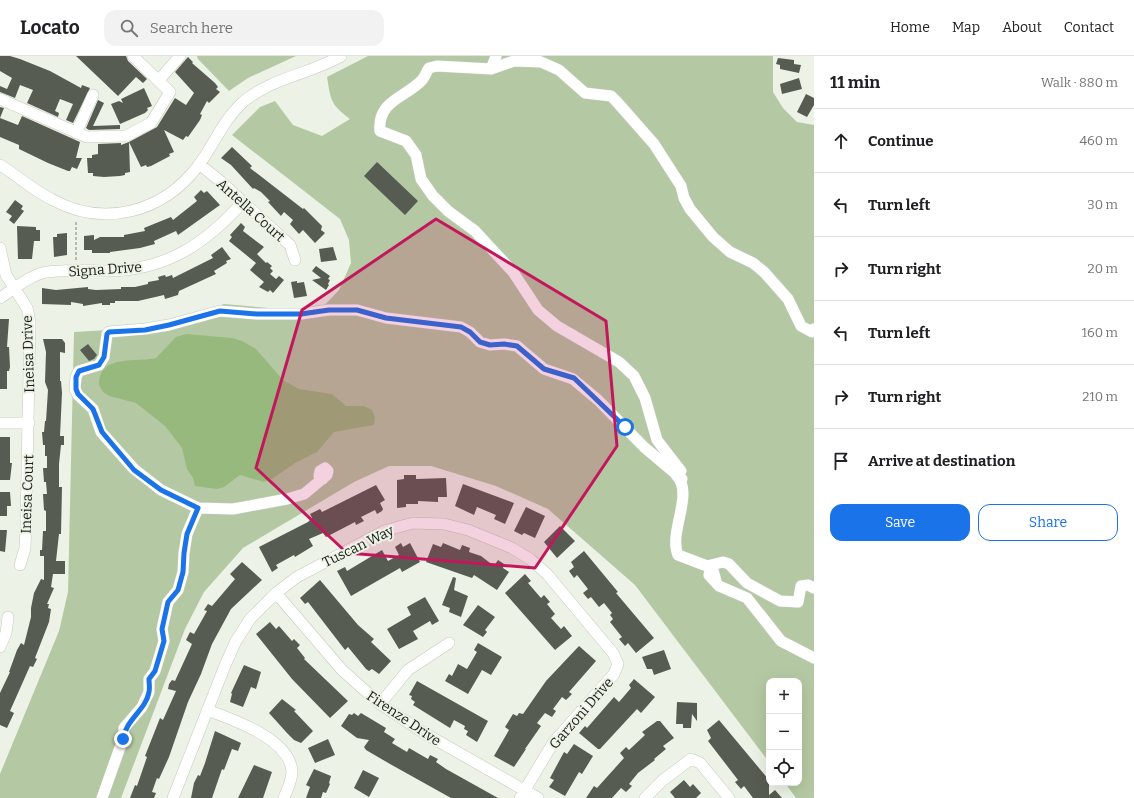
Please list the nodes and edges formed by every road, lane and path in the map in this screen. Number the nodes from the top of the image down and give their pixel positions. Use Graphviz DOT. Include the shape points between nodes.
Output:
graph roads {
  1 [pos="133,56"];
  2 [pos="180,56"];
  3 [pos="341,56"];
  4 [pos="496,56"];
  5 [pos="522,56"];
  6 [pos="541,62"];
  7 [pos="490,69"];
  8 [pos="159,80"];
  9 [pos="93,94"];
  10 [pos="0,99"];
  11 [pos="76,132"];
  12 [pos="199,164"];
  13 [pos="0,165"];
  14 [pos="243,202"];
  15 [pos="76,222"];
  16 [pos="0,248"];
  17 [pos="295,260"];
  18 [pos="76,272"];
  19 [pos="14,289"];
  20 [pos="0,298"];
  21 [pos="814,329"];
  22 [pos="0,423"];
  23 [pos="29,423"];
  24 [pos="644,447"];
  25 [pos="323,478"];
  26 [pos="198,508"];
  27 [pos="20,565"];
  28 [pos="716,581"];
  29 [pos="814,588"];
  30 [pos="276,593"];
  31 [pos="8,617"];
  32 [pos="449,644"];
  33 [pos="0,647"];
  34 [pos="814,658"];
  35 [pos="620,670"];
  36 [pos="380,704"];
  37 [pos="207,710"];
  38 [pos="522,794"];
  39 [pos="102,798"];
  40 [pos="173,798"];
  41 [pos="284,798"];
  42 [pos="538,798"];
  43 [pos="645,798"];
  44 [pos="729,798"];
  1 -- 8 [label="street"];
  2 -- 8 [label="street"];
  3 -- 12 [label="street" via="271,85 250,97 235,109"];
  4 -- 7 [label="street"];
  5 -- 6 [label="street"];
  6 -- 7 [label="street" via="514,61"];
  6 -- 21 [label="street" via="559,70 585,93 611,96 654,144 681,186 690,209 713,237 730,252 753,263 764,272 788,299 801,326 812,332"];
  7 -- 24 [label="street" via="448,66 428,68 422,80 387,107 379,121 380,131 406,142 416,155 421,179 433,196 475,231 508,267 538,310 557,326 619,362 634,376 645,398 657,440 683,473 682,479"];
  8 -- 11 [label="street" via="170,92 151,123 126,136 87,138"];
  9 -- 11 [label="street"];
  10 -- 11 [label="street"];
  12 -- 13 [label="street" via="185,182 160,201 135,210 111,214 81,211 60,204"];
  12 -- 14 [label="street, Antella Court"];
  14 -- 17 [label="street, Antella Court" via="290,245"];
  14 -- 18 [label="street, Signa Drive" via="209,236 172,258 128,270"];
  15 -- 18 [label="path"];
  16 -- 19 [label="street, Ineisa Drive" via="4,270"];
  18 -- 19 [label="street, Signa Drive" via="44,273"];
  19 -- 20 [label="street, Signa Drive"];
  19 -- 23 [label="street, Ineisa Drive" via="28,312 30,322"];
  22 -- 23 [label="street"];
  23 -- 27 [label="street, Ineisa Court" via="25,548"];
  24 -- 26 [label="street" via="574,378 544,369 517,346 480,342 461,327 386,318 357,310 301,314 220,311 145,330 109,332 104,357 99,365 79,371 76,377 78,394 93,409 108,441 134,470 161,490"];
  24 -- 29 [label="street" via="680,480 684,499 675,548 678,555 707,566 723,562 729,564 746,583 780,601 798,602 801,586 808,585"];
  25 -- 26 [label="street" via="304,494 287,499 233,509"];
  26 -- 39 [label="street" via="187,534 183,572 178,590 168,602 162,629 164,641 155,671 149,679 149,692 142,707 124,728 123,739"];
  28 -- 34 [label="street" via="719,586 747,598 781,641"];
  30 -- 35 [label="street, Tuscan Way" via="297,577 384,531 414,523 444,524 502,543 536,563 613,653"];
  30 -- 36 [label="street, Firenze Drive" via="342,670"];
  30 -- 37 [label="street, Tuscan Way" via="250,619 236,641"];
  31 -- 33 [label="street" via="6,633"];
  32 -- 36 [label="street" via="408,670"];
  35 -- 38 [label="street, Garzoni Drive" via="553,743"];
  36 -- 38 [label="street, Firenze Drive"];
  37 -- 40 [label="street, Tuscan Way"];
  37 -- 41 [label="street" via="261,733 278,747 293,766"];
  38 -- 42 [label="street, Firenze Drive"];
  43 -- 44 [label="street" via="691,756"];
}
